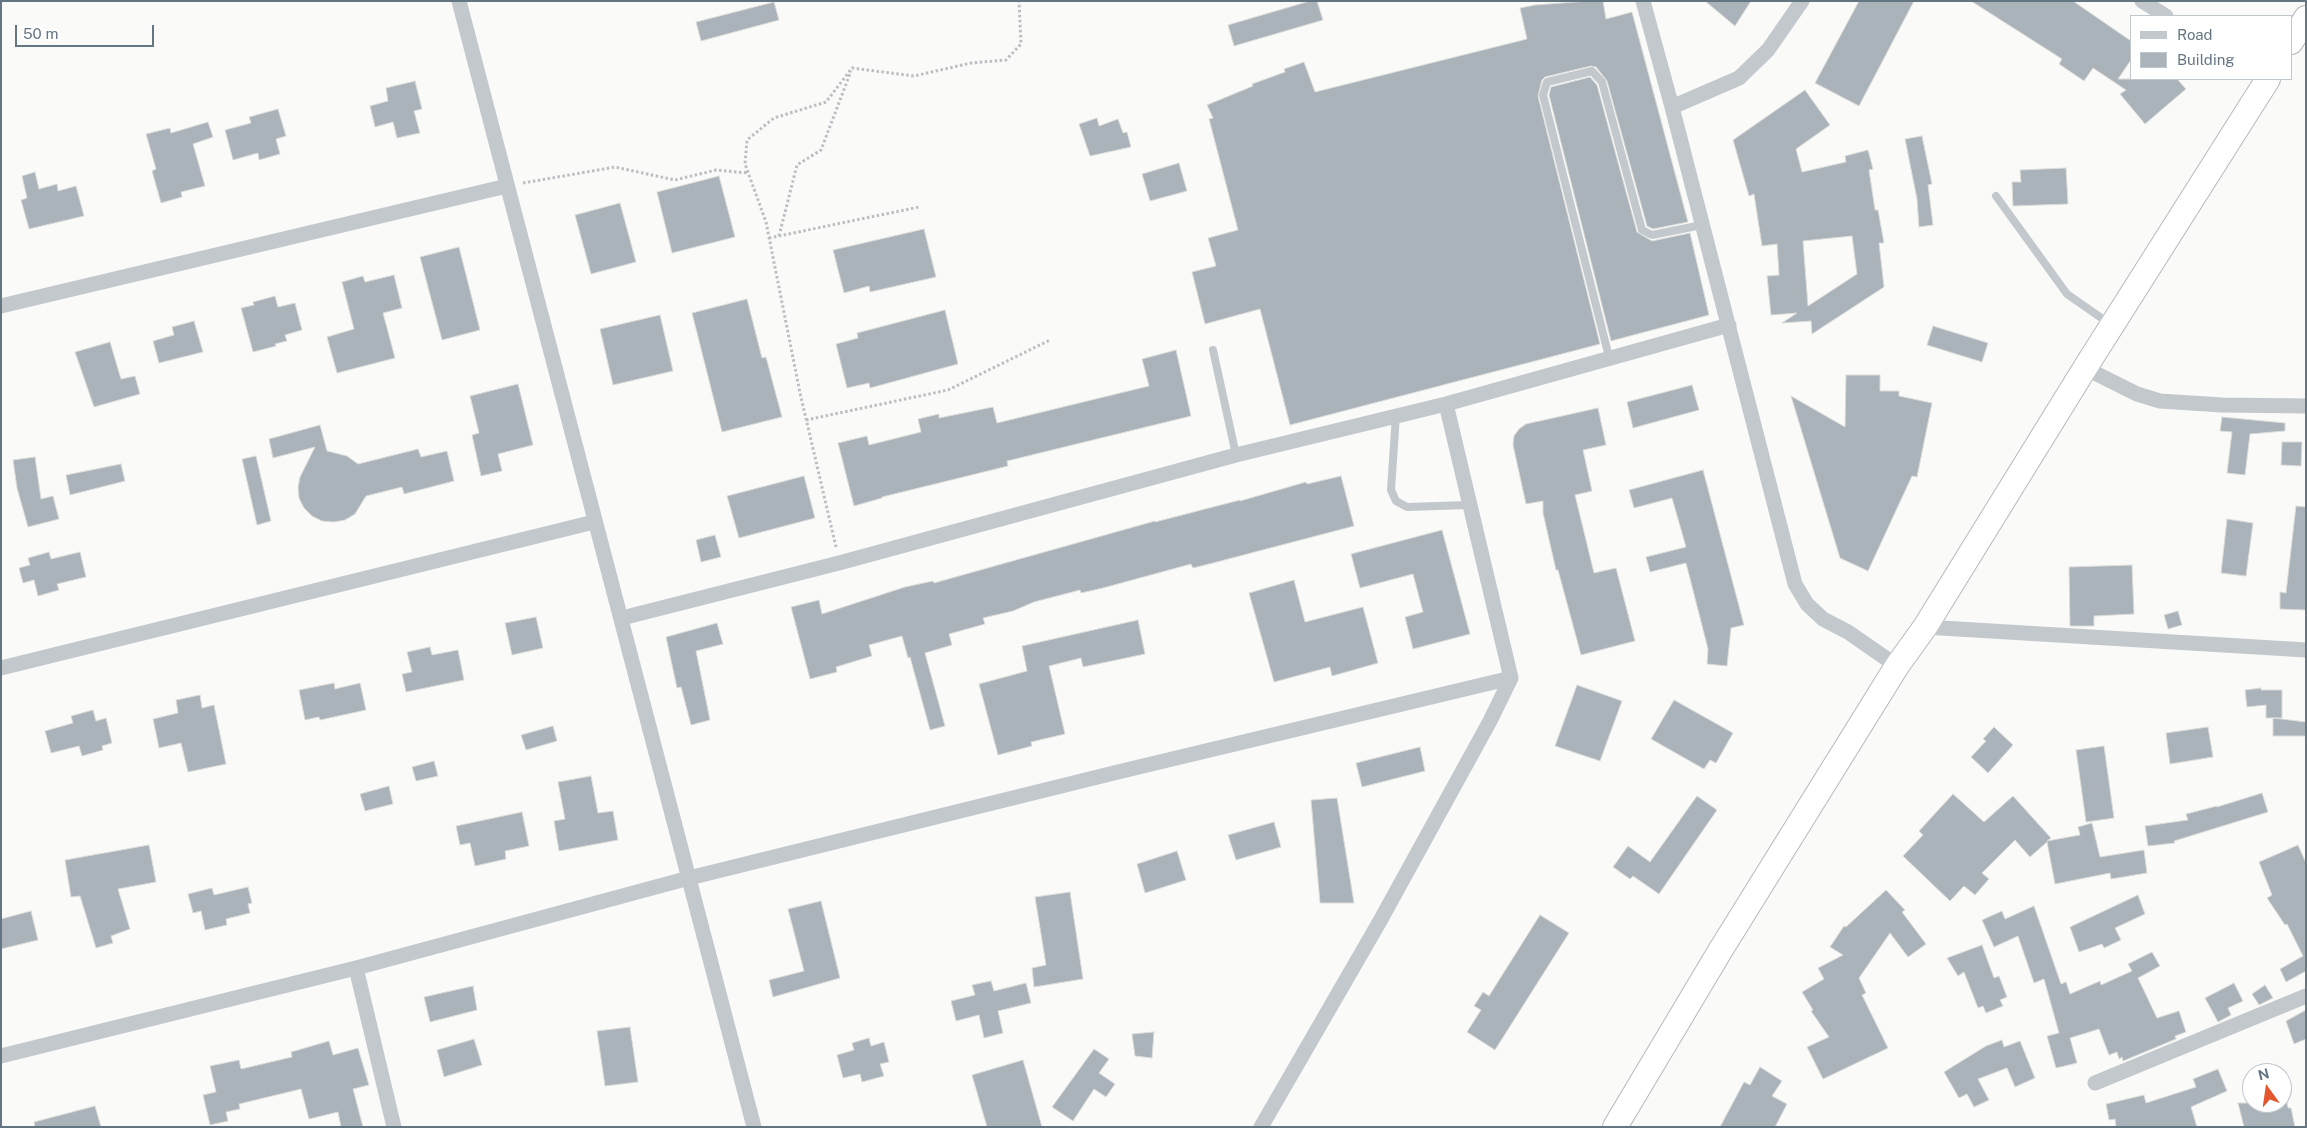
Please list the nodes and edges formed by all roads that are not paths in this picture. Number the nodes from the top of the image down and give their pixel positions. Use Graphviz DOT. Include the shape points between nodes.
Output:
graph roads {
  1 [pos="459,1"];
  2 [pos="1643,1"];
  3 [pos="1802,1"];
  4 [pos="2142,1"];
  5 [pos="2164,15"];
  6 [pos="2306,18"];
  7 [pos="2292,40"];
  8 [pos="2266,80"];
  9 [pos="1672,108"];
  10 [pos="507,186"];
  11 [pos="1996,196"];
  12 [pos="1702,225"];
  13 [pos="1,306"];
  14 [pos="2111,325"];
  15 [pos="1729,326"];
  16 [pos="1213,350"];
  17 [pos="1609,357"];
  18 [pos="2085,368"];
  19 [pos="1446,404"];
  20 [pos="2306,406"];
  21 [pos="1396,415"];
  22 [pos="1236,455"];
  23 [pos="1469,505"];
  24 [pos="594,522"];
  25 [pos="622,618"];
  26 [pos="1925,627"];
  27 [pos="2306,650"];
  28 [pos="1897,666"];
  29 [pos="1,668"];
  30 [pos="1511,678"];
  31 [pos="689,878"];
  32 [pos="356,968"];
  33 [pos="2306,996"];
  34 [pos="1,1056"];
  35 [pos="2095,1083"];
  36 [pos="394,1127"];
  37 [pos="754,1127"];
  38 [pos="1262,1127"];
  39 [pos="1615,1127"];
  1 -- 10 [label="street"];
  2 -- 9 [label="street"];
  3 -- 9 [label="street" via="1768,50 1739,78"];
  4 -- 5 [label="street"];
  6 -- 7 [label="highway"];
  8 -- 14 [label="highway"];
  9 -- 12 [label="street"];
  10 -- 13 [label="street"];
  10 -- 24 [label="street"];
  11 -- 14 [label="lane" via="2067,294"];
  12 -- 15 [label="street"];
  12 -- 17 [label="lane" via="1652,235 1642,230 1602,82 1592,71 1547,82 1543,95"];
  14 -- 18 [label="highway"];
  15 -- 17 [label="street"];
  15 -- 28 [label="street" via="1795,584 1807,604 1823,620 1848,632"];
  16 -- 22 [label="lane"];
  17 -- 19 [label="street"];
  18 -- 20 [label="street" via="2137,394 2160,400 2213,405"];
  18 -- 26 [label="highway"];
  19 -- 21 [label="street"];
  19 -- 23 [label="street"];
  21 -- 22 [label="street"];
  21 -- 23 [label="lane" via="1391,490 1396,501 1407,508"];
  22 -- 25 [label="street" via="839,563"];
  23 -- 30 [label="street"];
  24 -- 25 [label="street"];
  24 -- 29 [label="street"];
  25 -- 31 [label="street"];
  26 -- 27 [label="street"];
  26 -- 28 [label="highway"];
  28 -- 39 [label="highway"];
  30 -- 31 [label="street"];
  30 -- 38 [label="street" via="1380,921"];
  31 -- 32 [label="street"];
  31 -- 37 [label="street"];
  32 -- 34 [label="street"];
  32 -- 36 [label="street"];
  33 -- 35 [label="street"];
}
